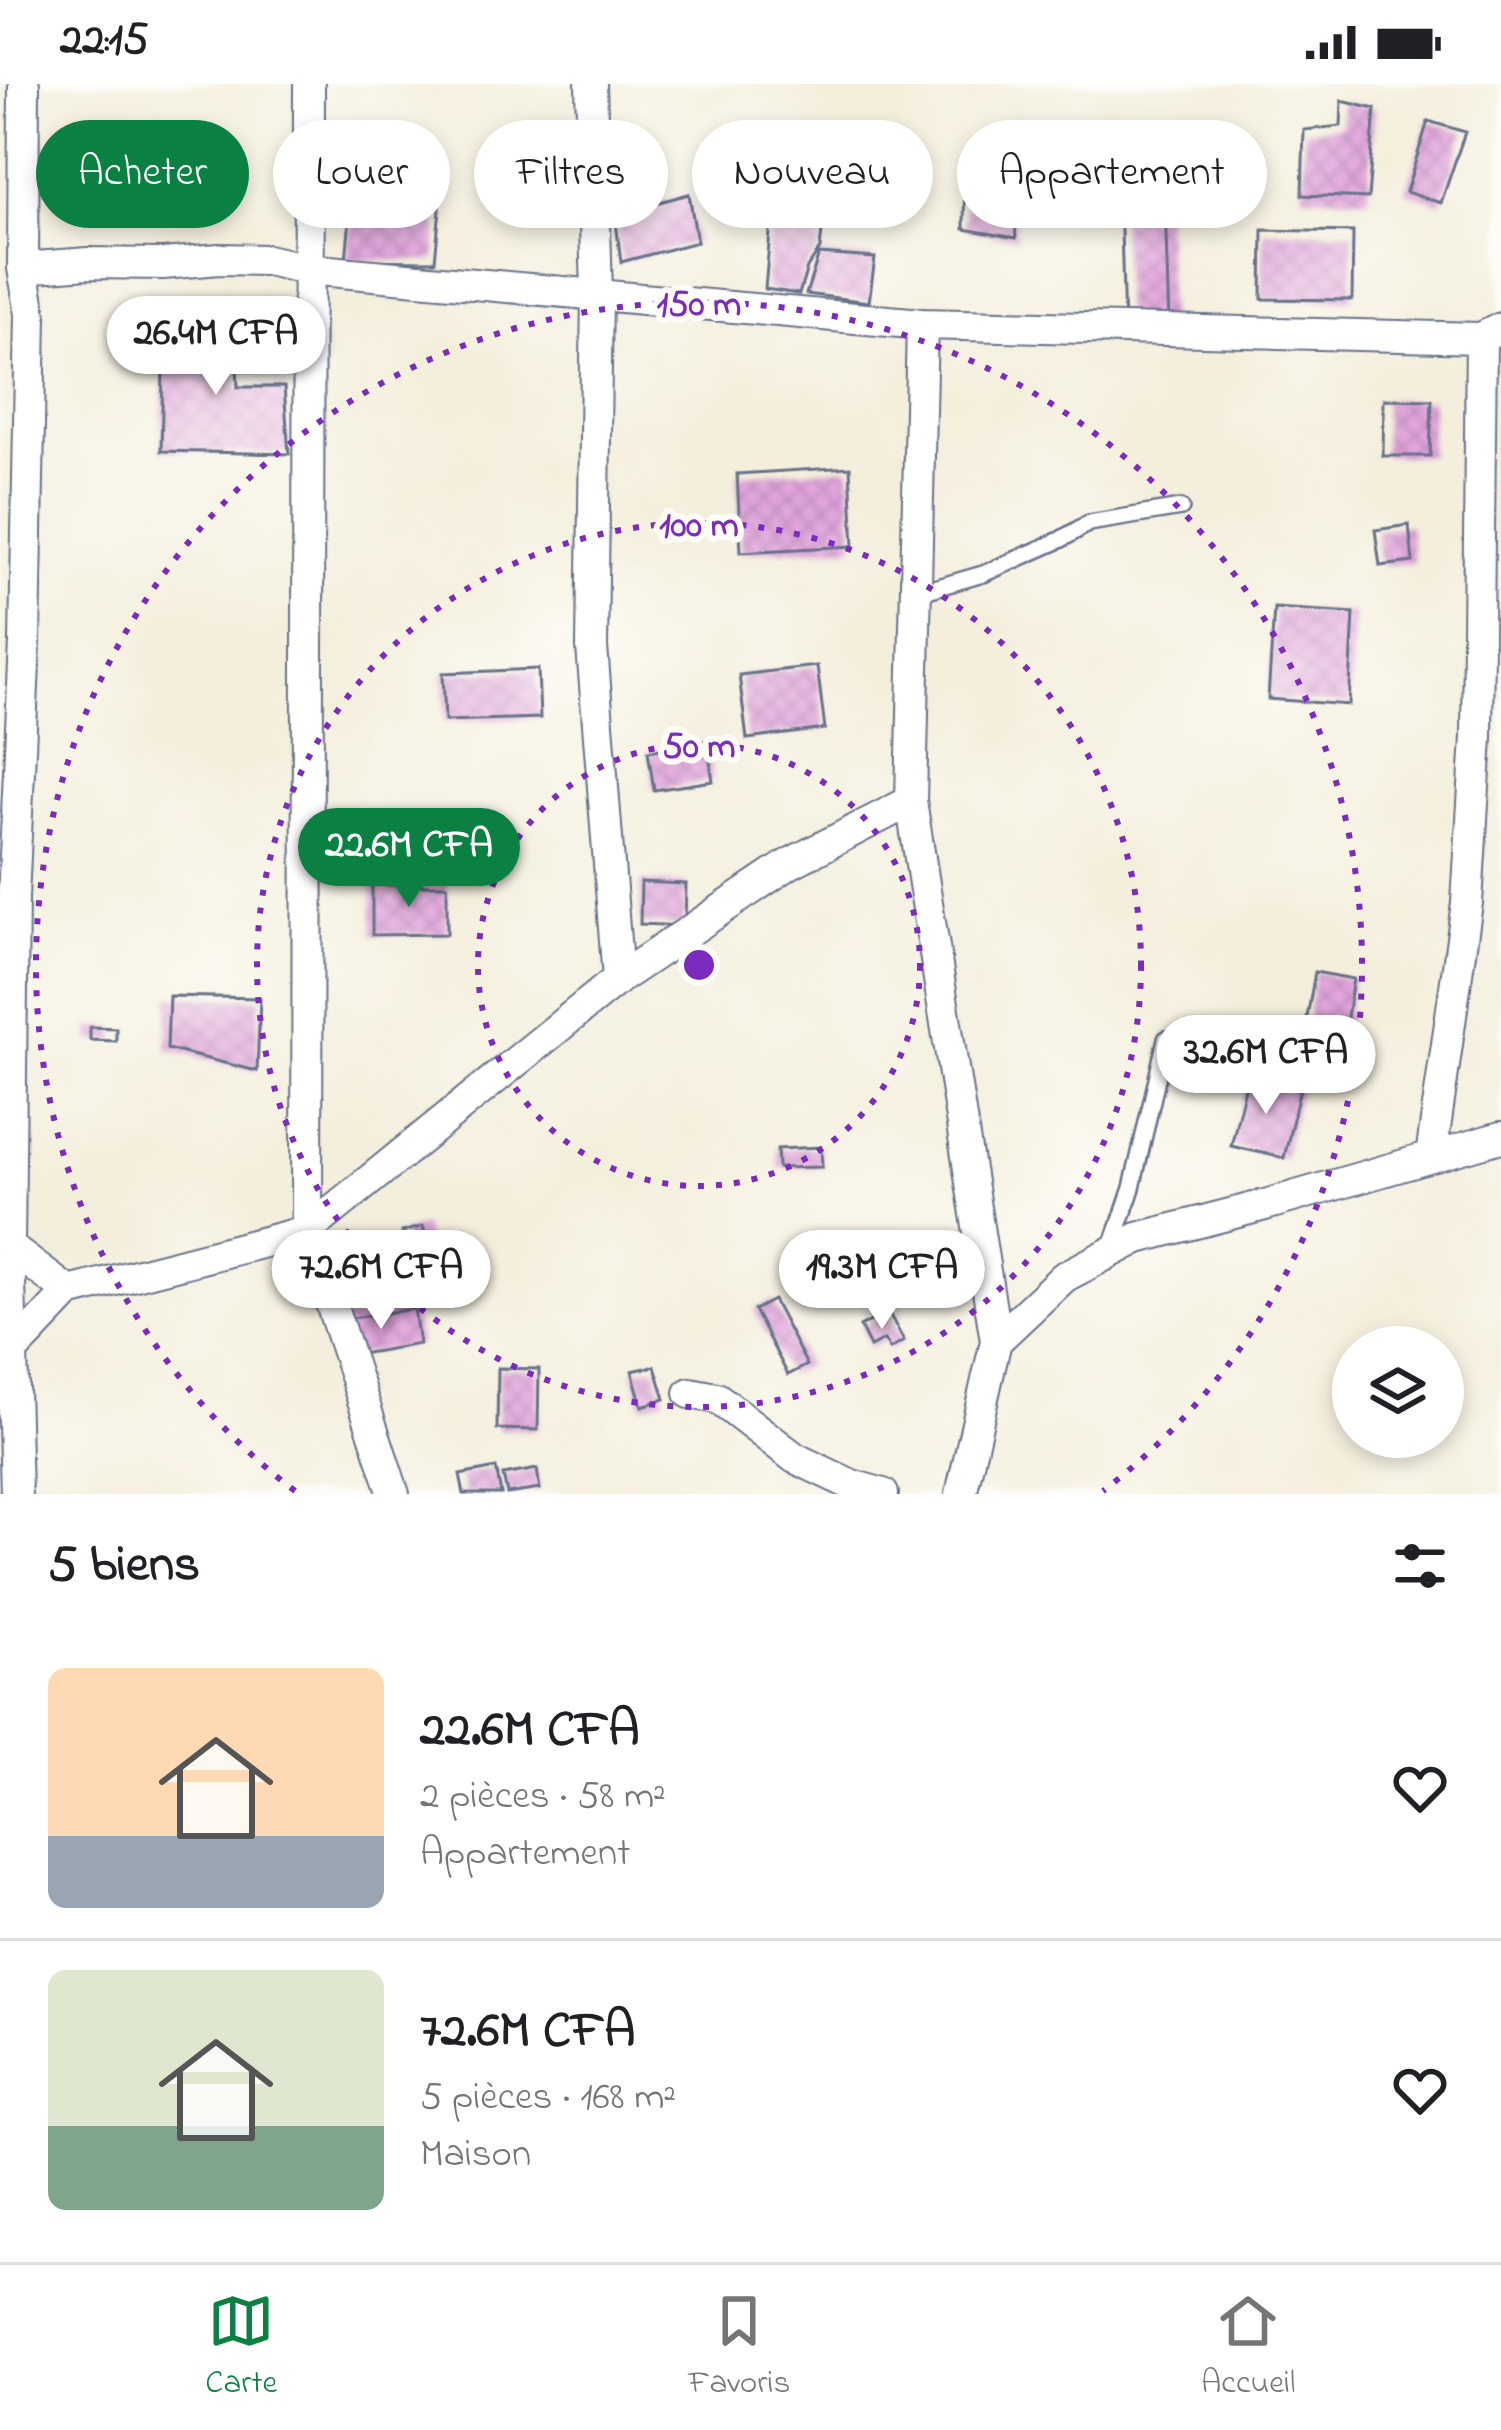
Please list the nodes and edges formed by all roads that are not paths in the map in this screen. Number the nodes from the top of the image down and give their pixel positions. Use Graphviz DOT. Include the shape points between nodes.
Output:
graph roads {
  1 [pos="24,84"];
  2 [pos="309,84"];
  3 [pos="591,84"];
  4 [pos="23,268"];
  5 [pos="308,269"];
  6 [pos="597,294"];
  7 [pos="922,324"];
  8 [pos="1491,333"];
  9 [pos="1180,508"];
  10 [pos="917,593"];
  11 [pos="911,801"];
  12 [pos="9,805"];
  13 [pos="618,979"];
  14 [pos="1166,1039"];
  15 [pos="1501,1136"];
  16 [pos="1430,1157"];
  17 [pos="307,1231"];
  18 [pos="9,1246"];
  19 [pos="1109,1253"];
  20 [pos="69,1292"];
  21 [pos="996,1340"];
  22 [pos="13,1352"];
  23 [pos="690,1393"];
  24 [pos="16,1494"];
  25 [pos="394,1494"];
  26 [pos="883,1494"];
  27 [pos="961,1494"];
  1 -- 4 [label="street"];
  2 -- 5 [label="street"];
  3 -- 6 [label="street"];
  4 -- 5 [label="street" via="219,259"];
  4 -- 12 [label="street" via="31,314 25,643"];
  5 -- 6 [label="street"];
  5 -- 17 [label="street"];
  6 -- 7 [label="street"];
  6 -- 13 [label="street" via="592,647"];
  7 -- 8 [label="street"];
  7 -- 10 [label="street"];
  8 -- 16 [label="street" via="1467,903"];
  9 -- 10 [label="lane" via="1089,523 983,574"];
  10 -- 11 [label="street"];
  11 -- 13 [label="street" via="789,864"];
  11 -- 21 [label="street"];
  12 -- 18 [label="street"];
  13 -- 17 [label="street"];
  14 -- 19 [label="lane"];
  15 -- 16 [label="street"];
  16 -- 19 [label="street" via="1138,1238"];
  17 -- 20 [label="street"];
  17 -- 25 [label="street"];
  18 -- 20 [label="street"];
  18 -- 22 [label="street"];
  19 -- 21 [label="street" via="1064,1276"];
  20 -- 22 [label="street"];
  21 -- 27 [label="street"];
  22 -- 24 [label="street"];
  23 -- 26 [label="street" via="717,1398 795,1458"];
}
